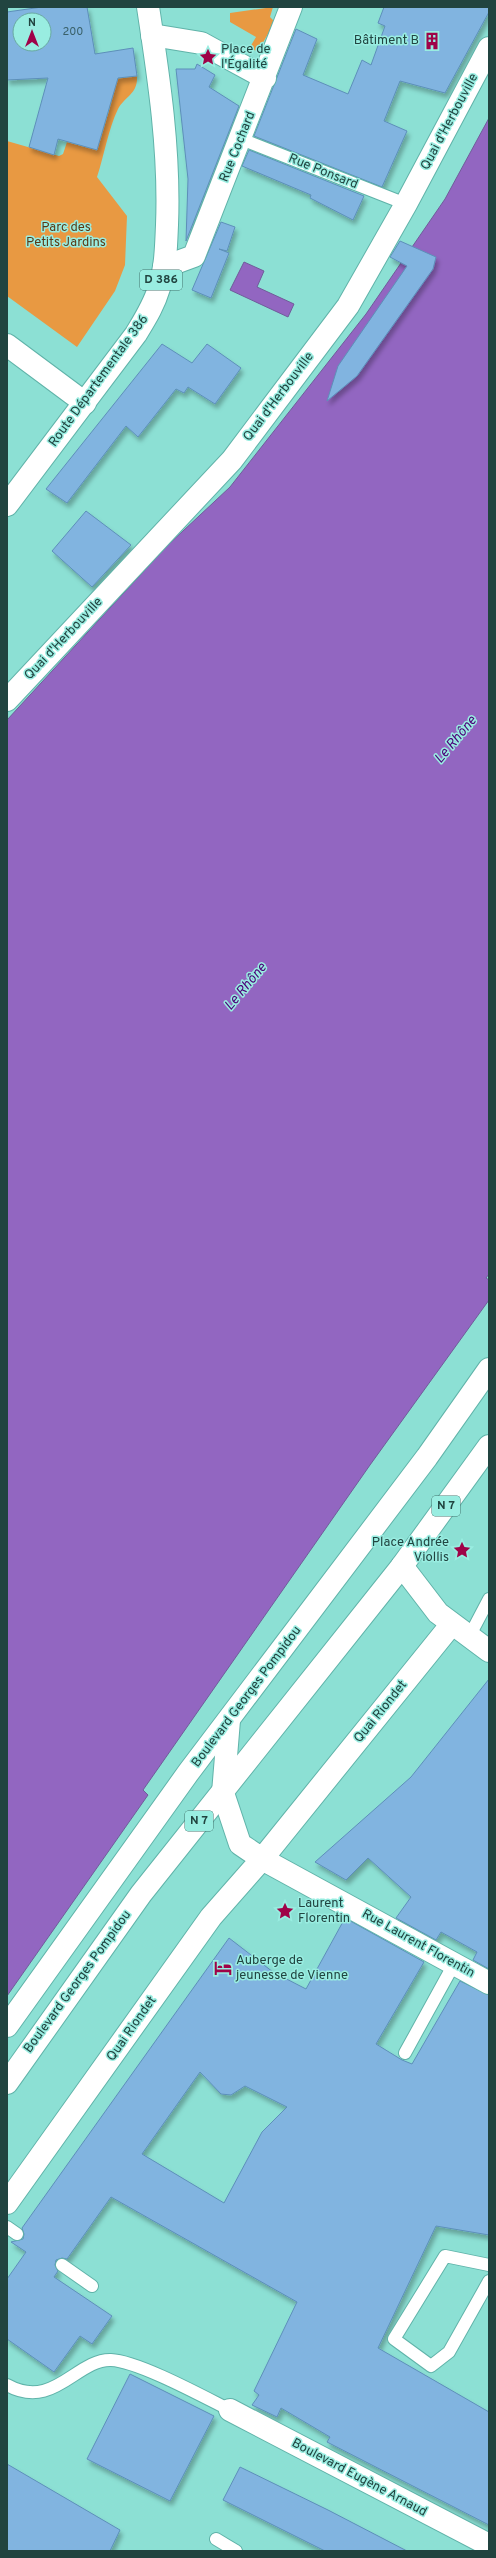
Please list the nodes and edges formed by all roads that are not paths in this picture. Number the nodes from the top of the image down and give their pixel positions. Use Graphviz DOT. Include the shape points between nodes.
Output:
graph roads {
  1 [pos="148,7"];
  2 [pos="291,7"];
  3 [pos="152,35"];
  4 [pos="489,48"];
  5 [pos="265,78"];
  6 [pos="241,139"];
  7 [pos="406,204"];
  8 [pos="164,267"];
  9 [pos="7,345"];
  10 [pos="85,403"];
  11 [pos="7,505"];
  12 [pos="7,700"];
  13 [pos="489,1369"];
  14 [pos="489,1446"];
  15 [pos="402,1566"];
  16 [pos="489,1599"];
  17 [pos="460,1631"];
  18 [pos="489,1651"];
  19 [pos="229,1720"];
  20 [pos="223,1793"];
  21 [pos="262,1859"];
  22 [pos="454,1964"];
  23 [pos="489,1983"];
  24 [pos="7,2026"];
  25 [pos="405,2053"];
  26 [pos="7,2083"];
  27 [pos="7,2202"];
  28 [pos="7,2227"];
  29 [pos="17,2234"];
  30 [pos="62,2265"];
  31 [pos="489,2266"];
  32 [pos="489,2281"];
  33 [pos="92,2286"];
  34 [pos="7,2385"];
  35 [pos="230,2410"];
  36 [pos="216,2539"];
  37 [pos="489,2545"];
  38 [pos="236,2551"];
  1 -- 3 [label="street, Route Départementale 386 / D 386"];
  2 -- 5 [label="street, Rue Cochard"];
  3 -- 5 [label="street" via="201,43"];
  3 -- 8 [label="street, Route Départementale 386 / D 386" via="167,158 168,211"];
  4 -- 7 [label="street, Quai d'Herbouville"];
  5 -- 6 [label="street, Rue Cochard"];
  6 -- 7 [label="lane, Rue Ponsard"];
  6 -- 8 [label="street, Rue Cochard" via="194,256"];
  7 -- 12 [label="street, Quai d'Herbouville" via="348,306 232,460"];
  8 -- 10 [label="street, Route Départementale 386 / D 386" via="153,306 136,334"];
  9 -- 10 [label="street"];
  10 -- 11 [label="street, Route Départementale 386 / D 386"];
  13 -- 19 [label="street, Boulevard Georges Pompidou / N 7" via="427,1457"];
  14 -- 15 [label="street, Boulevard Georges Pompidou / N 7"];
  15 -- 17 [label="street" via="431,1605"];
  15 -- 20 [label="street, Boulevard Georges Pompidou / N 7"];
  16 -- 17 [label="lane"];
  17 -- 18 [label="street"];
  17 -- 21 [label="street, Quai Riondet"];
  19 -- 20 [label="street"];
  19 -- 24 [label="street, Boulevard Georges Pompidou / N 7"];
  20 -- 21 [label="street" via="240,1844"];
  20 -- 26 [label="street, Boulevard Georges Pompidou / N 7" via="141,1894"];
  21 -- 22 [label="street, Rue Laurent Florentin"];
  21 -- 27 [label="street, Quai Riondet" via="211,1917"];
  22 -- 23 [label="street, Rue Laurent Florentin"];
  22 -- 25 [label="lane"];
  28 -- 29 [label="lane"];
  30 -- 33 [label="lane"];
  31 -- 32 [label="lane" via="445,2256 394,2339 431,2366 450,2352"];
  34 -- 35 [label="lane" via="34,2392 57,2387 86,2369 111,2360 146,2370"];
  35 -- 37 [label="street, Boulevard Eugène Arnaud"];
  36 -- 38 [label="lane"];
}
